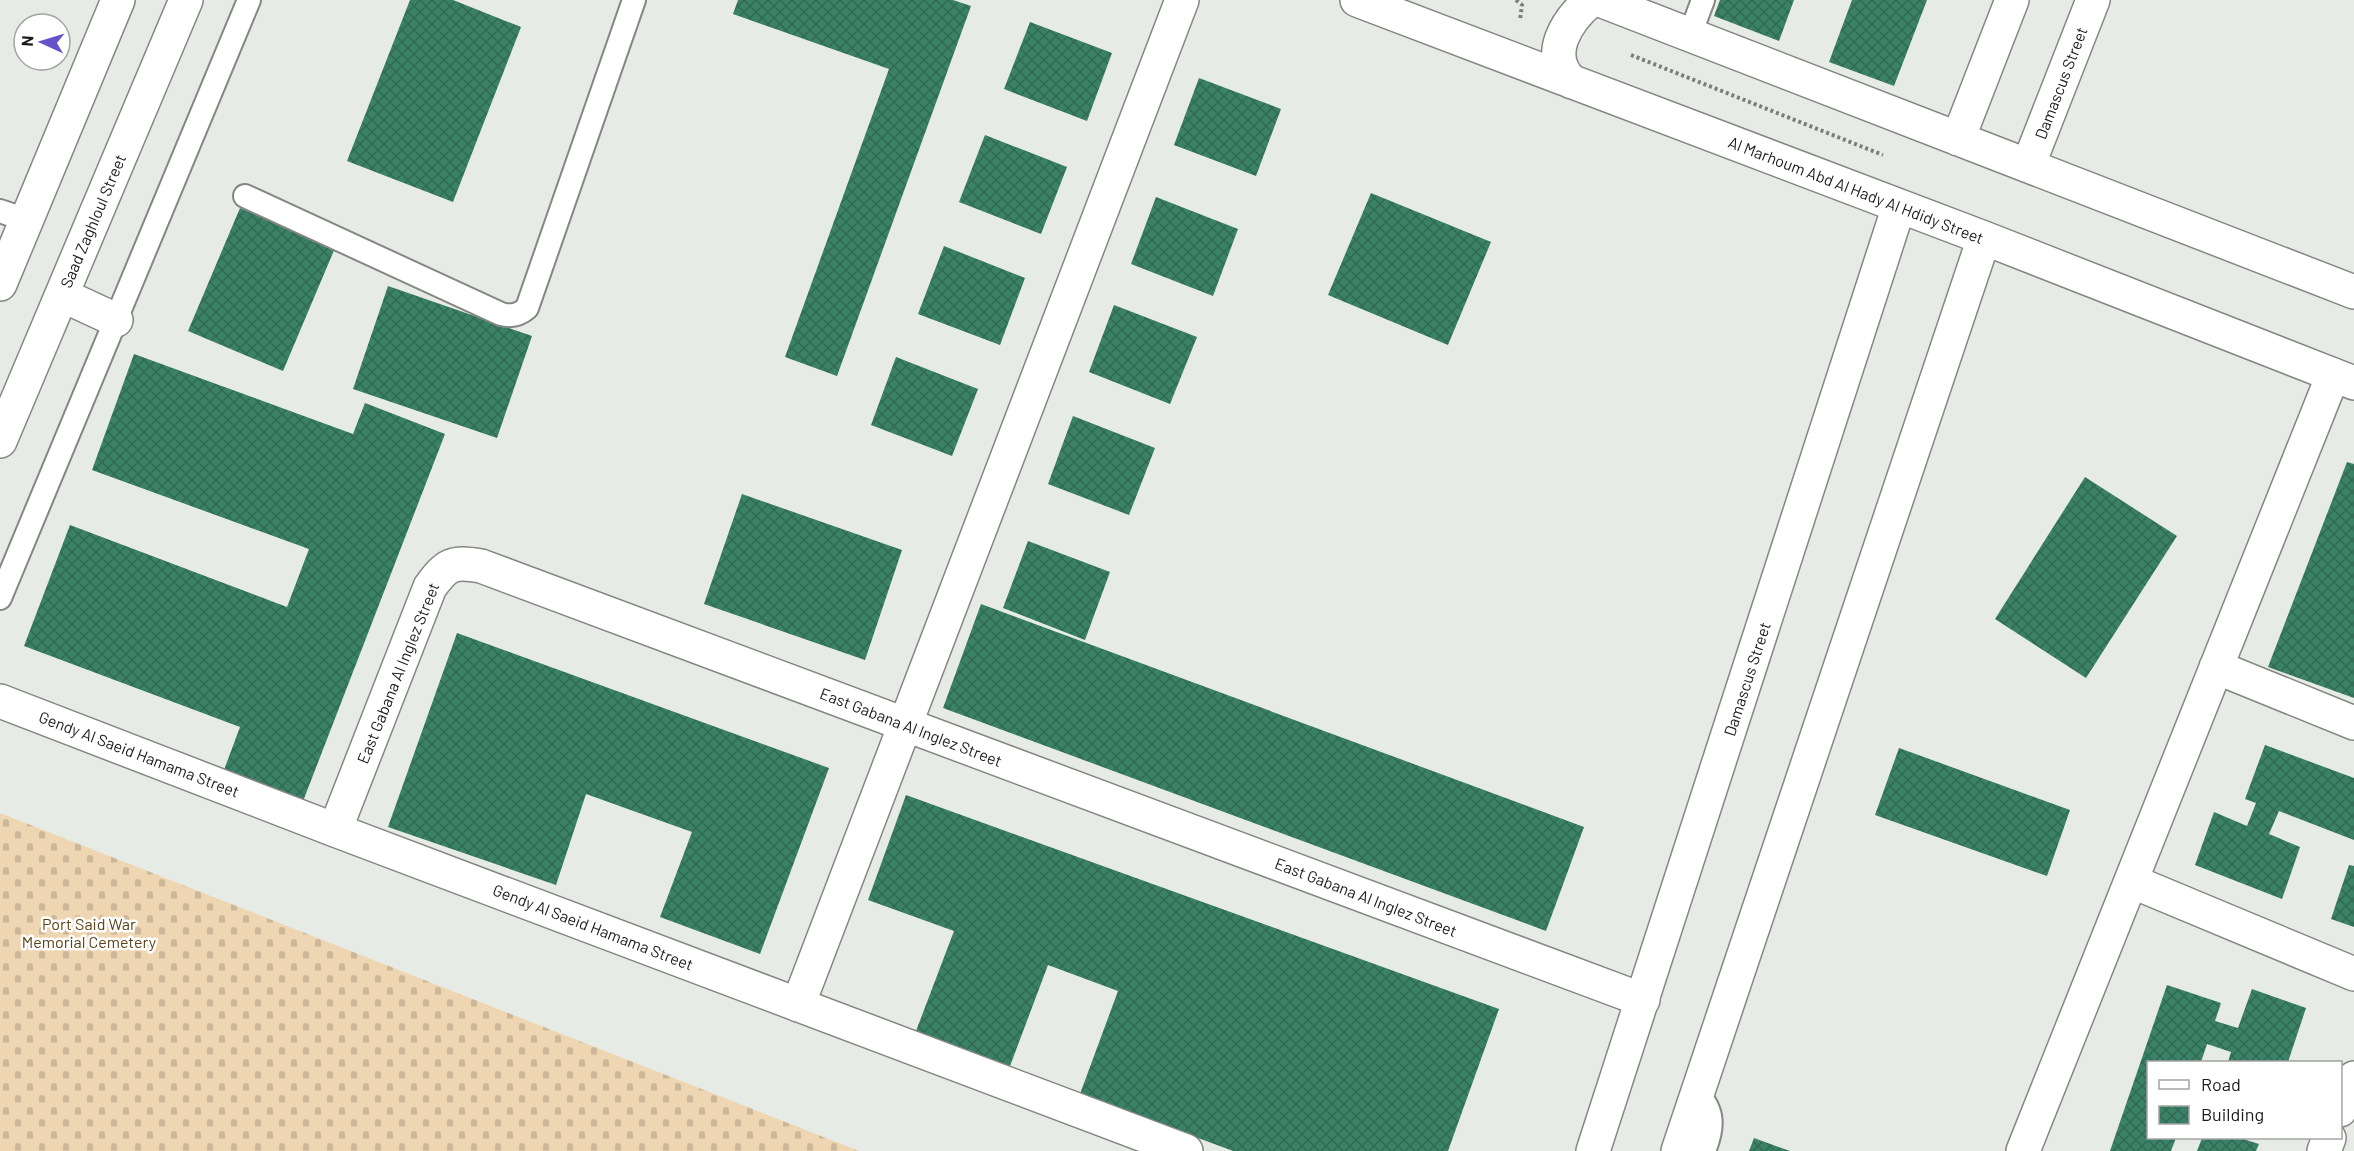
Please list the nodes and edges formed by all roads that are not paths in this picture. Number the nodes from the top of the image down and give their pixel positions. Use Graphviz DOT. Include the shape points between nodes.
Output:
graph roads {
  1 [pos="118,0"];
  2 [pos="186,0"];
  3 [pos="249,0"];
  4 [pos="634,0"];
  5 [pos="1182,0"];
  6 [pos="1357,0"];
  7 [pos="1591,0"];
  8 [pos="1600,0"];
  9 [pos="1703,0"];
  10 [pos="2012,0"];
  11 [pos="2093,0"];
  12 [pos="1690,35"];
  13 [pos="1572,82"];
  14 [pos="1958,139"];
  15 [pos="2028,166"];
  16 [pos="244,196"];
  17 [pos="1899,206"];
  18 [pos="13,216"];
  19 [pos="1984,238"];
  20 [pos="0,284"];
  21 [pos="2354,292"];
  22 [pos="62,295"];
  23 [pos="116,320"];
  24 [pos="2344,379"];
  25 [pos="0,441"];
  26 [pos="0,598"];
  27 [pos="2216,667"];
  28 [pos="0,701"];
  29 [pos="2354,723"];
  30 [pos="904,724"];
  31 [pos="335,830"];
  32 [pos="2131,881"];
  33 [pos="2354,974"];
  34 [pos="1642,1000"];
  35 [pos="798,1005"];
  36 [pos="2354,1078"];
  37 [pos="1697,1094"];
  38 [pos="2342,1105"];
  39 [pos="1186,1151"];
  40 [pos="1593,1151"];
  41 [pos="1678,1151"];
  42 [pos="1704,1151"];
  43 [pos="2023,1151"];
  1 -- 18 [label="street"];
  2 -- 22 [label="street, Saad Zaghloul Street"];
  3 -- 23 [label="lane"];
  4 -- 16 [label="lane" via="527,308 522,312 501,314"];
  5 -- 30 [label="street"];
  6 -- 13 [label="street, Al Marhoum Abd Al Hady Al Hdidy Street"];
  7 -- 13 [label="street" via="1571,21 1558,52 1562,73"];
  8 -- 12 [label="street"];
  9 -- 12 [label="lane"];
  10 -- 14 [label="street"];
  11 -- 15 [label="street, Damascus Street"];
  12 -- 14 [label="street"];
  13 -- 17 [label="street, Al Marhoum Abd Al Hady Al Hdidy Street"];
  14 -- 15 [label="street"];
  15 -- 21 [label="street"];
  17 -- 19 [label="street, Al Marhoum Abd Al Hady Al Hdidy Street"];
  17 -- 34 [label="street, Damascus Street"];
  18 -- 20 [label="street"];
  19 -- 24 [label="street, Al Marhoum Abd Al Hady Al Hdidy Street"];
  19 -- 37 [label="street"];
  22 -- 23 [label="street"];
  22 -- 25 [label="street, Saad Zaghloul Street"];
  23 -- 26 [label="lane"];
  24 -- 27 [label="street"];
  27 -- 29 [label="street"];
  27 -- 32 [label="street"];
  28 -- 31 [label="street, Gendy Al Saeid Hamama Street"];
  30 -- 31 [label="street, East Gabana Al Inglez Street" via="481,566 462,563 443,569 430,587"];
  30 -- 34 [label="street, East Gabana Al Inglez Street"];
  30 -- 35 [label="street"];
  31 -- 35 [label="street, Gendy Al Saeid Hamama Street"];
  32 -- 33 [label="street"];
  32 -- 43 [label="street"];
  34 -- 40 [label="street, Damascus Street"];
  35 -- 39 [label="street, Gendy Al Saeid Hamama Street"];
  36 -- 38 [label="street"];
  37 -- 41 [label="street"];
  37 -- 42 [label="lane" via="1705,1101 1712,1121"];
}
